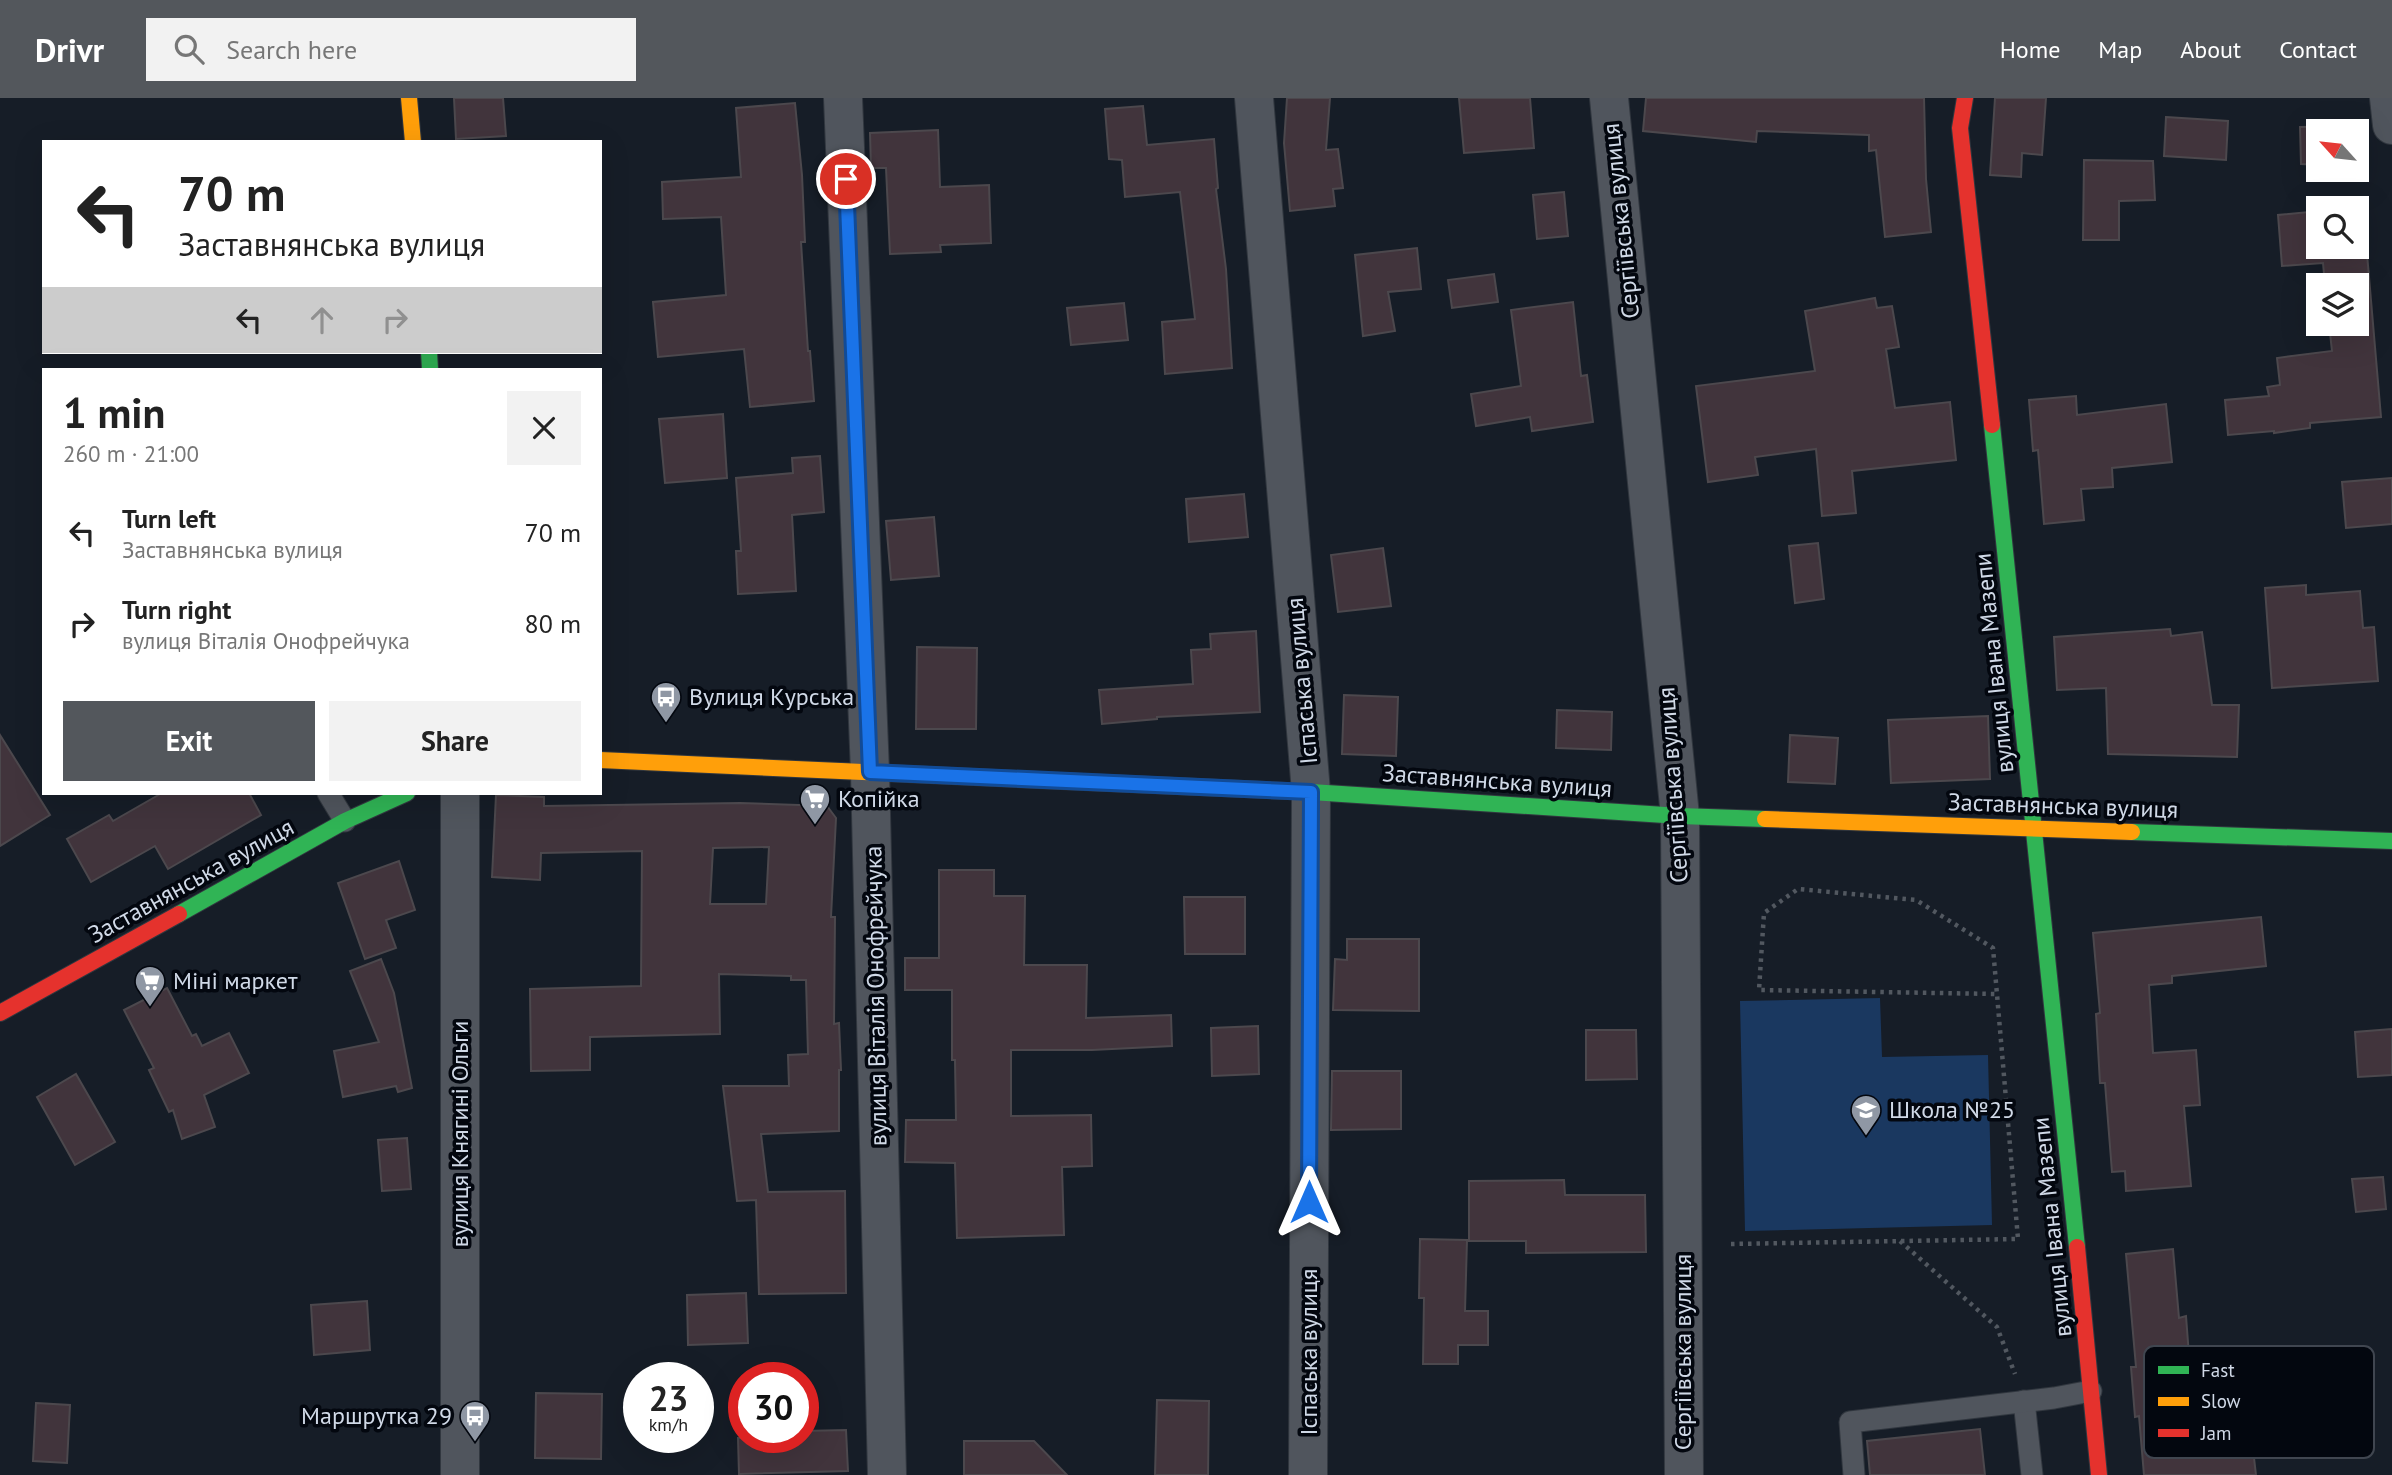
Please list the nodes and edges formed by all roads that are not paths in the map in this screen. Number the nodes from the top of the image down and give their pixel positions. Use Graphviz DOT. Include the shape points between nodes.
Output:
graph roads {
  1 [pos="410,98"];
  2 [pos="843,98"];
  3 [pos="1254,98"];
  4 [pos="1609,98"];
  5 [pos="1965,98"];
  6 [pos="2389,98"];
  7 [pos="2392,125"];
  8 [pos="413,140"];
  9 [pos="602,760"];
  10 [pos="870,772"];
  11 [pos="1311,792"];
  12 [pos="329,795"];
  13 [pos="403,795"];
  14 [pos="460,795"];
  15 [pos="1680,816"];
  16 [pos="345,821"];
  17 [pos="2035,827"];
  18 [pos="2392,841"];
  19 [pos="0,1013"];
  20 [pos="2091,1391"];
  21 [pos="2024,1401"];
  22 [pos="460,1475"];
  23 [pos="887,1475"];
  24 [pos="1308,1475"];
  25 [pos="1684,1475"];
  26 [pos="1854,1475"];
  27 [pos="2032,1475"];
  28 [pos="2099,1475"];
  1 -- 8 [label="street"];
  2 -- 10 [label="street, вулиця Віталія Онофрейчука"];
  3 -- 11 [label="street, Іспаська вулиця"];
  4 -- 15 [label="street, Сергіївська вулиця"];
  5 -- 17 [label="street, вулиця Івана Мазепи" via="1960,128"];
  6 -- 7 [label="street"];
  9 -- 10 [label="street, Заставнянська вулиця"];
  10 -- 11 [label="street, Заставнянська вулиця"];
  10 -- 23 [label="street, вулиця Віталія Онофрейчука"];
  11 -- 15 [label="street, Заставнянська вулиця"];
  11 -- 24 [label="street, Іспаська вулиця"];
  12 -- 16 [label="lane"];
  13 -- 16 [label="street, Заставнянська вулиця"];
  14 -- 22 [label="street, вулиця Княгині Ольги"];
  15 -- 17 [label="street, Заставнянська вулиця"];
  15 -- 25 [label="street, Сергіївська вулиця"];
  16 -- 19 [label="street, Заставнянська вулиця"];
  17 -- 18 [label="street, Заставнянська вулиця"];
  17 -- 20 [label="street, вулиця Івана Мазепи"];
  20 -- 21 [label="lane"];
  20 -- 28 [label="street, вулиця Івана Мазепи"];
  21 -- 26 [label="lane" via="1850,1422"];
  21 -- 27 [label="lane"];
}
